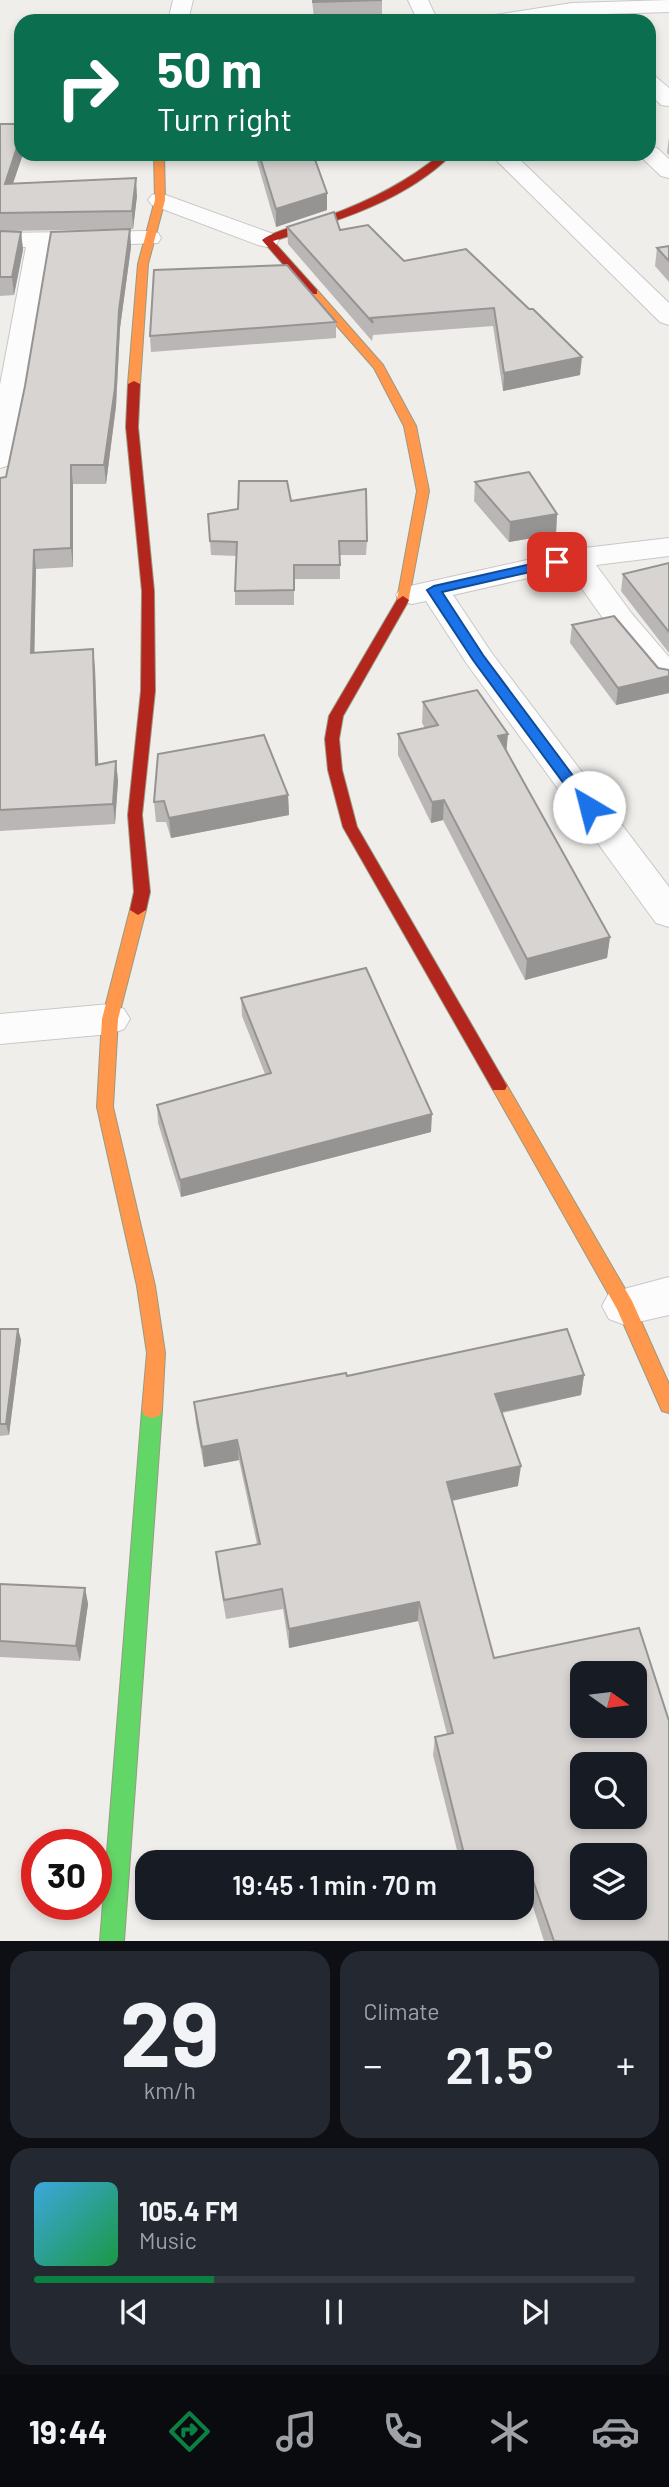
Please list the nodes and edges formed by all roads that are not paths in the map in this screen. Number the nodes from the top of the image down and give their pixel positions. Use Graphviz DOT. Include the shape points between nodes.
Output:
graph roads {
  1 [pos="669,6"];
  2 [pos="588,14"];
  3 [pos="656,88"];
  4 [pos="669,100"];
  5 [pos="159,161"];
  6 [pos="437,161"];
  7 [pos="508,161"];
  8 [pos="160,200"];
  9 [pos="149,238"];
  10 [pos="40,239"];
  11 [pos="0,240"];
  12 [pos="267,240"];
  13 [pos="669,317"];
  14 [pos="0,459"];
  15 [pos="669,547"];
  16 [pos="576,558"];
  17 [pos="420,593"];
  18 [pos="669,677"];
  19 [pos="669,914"];
  20 [pos="110,1019"];
  21 [pos="0,1029"];
  22 [pos="669,1296"];
  23 [pos="625,1306"];
  24 [pos="669,1405"];
  25 [pos="112,1941"];
  1 -- 2 [label="street"];
  3 -- 4 [label="street"];
  5 -- 8 [label="street"];
  6 -- 12 [label="street" via="400,187 332,219"];
  7 -- 13 [label="street"];
  8 -- 9 [label="street"];
  8 -- 12 [label="street"];
  9 -- 10 [label="street"];
  9 -- 20 [label="street" via="137,315 132,426 148,591 148,691 135,815 142,892"];
  10 -- 11 [label="street"];
  10 -- 14 [label="street"];
  12 -- 17 [label="street" via="379,367 410,426 423,491"];
  15 -- 16 [label="street"];
  16 -- 17 [label="street"];
  16 -- 18 [label="street"];
  17 -- 19 [label="street" via="478,657"];
  17 -- 23 [label="street" via="336,716 332,739 335,770 350,827"];
  20 -- 21 [label="street"];
  20 -- 25 [label="street" via="105,1107 146,1286 156,1353"];
  22 -- 23 [label="street"];
  23 -- 24 [label="street"];
}
